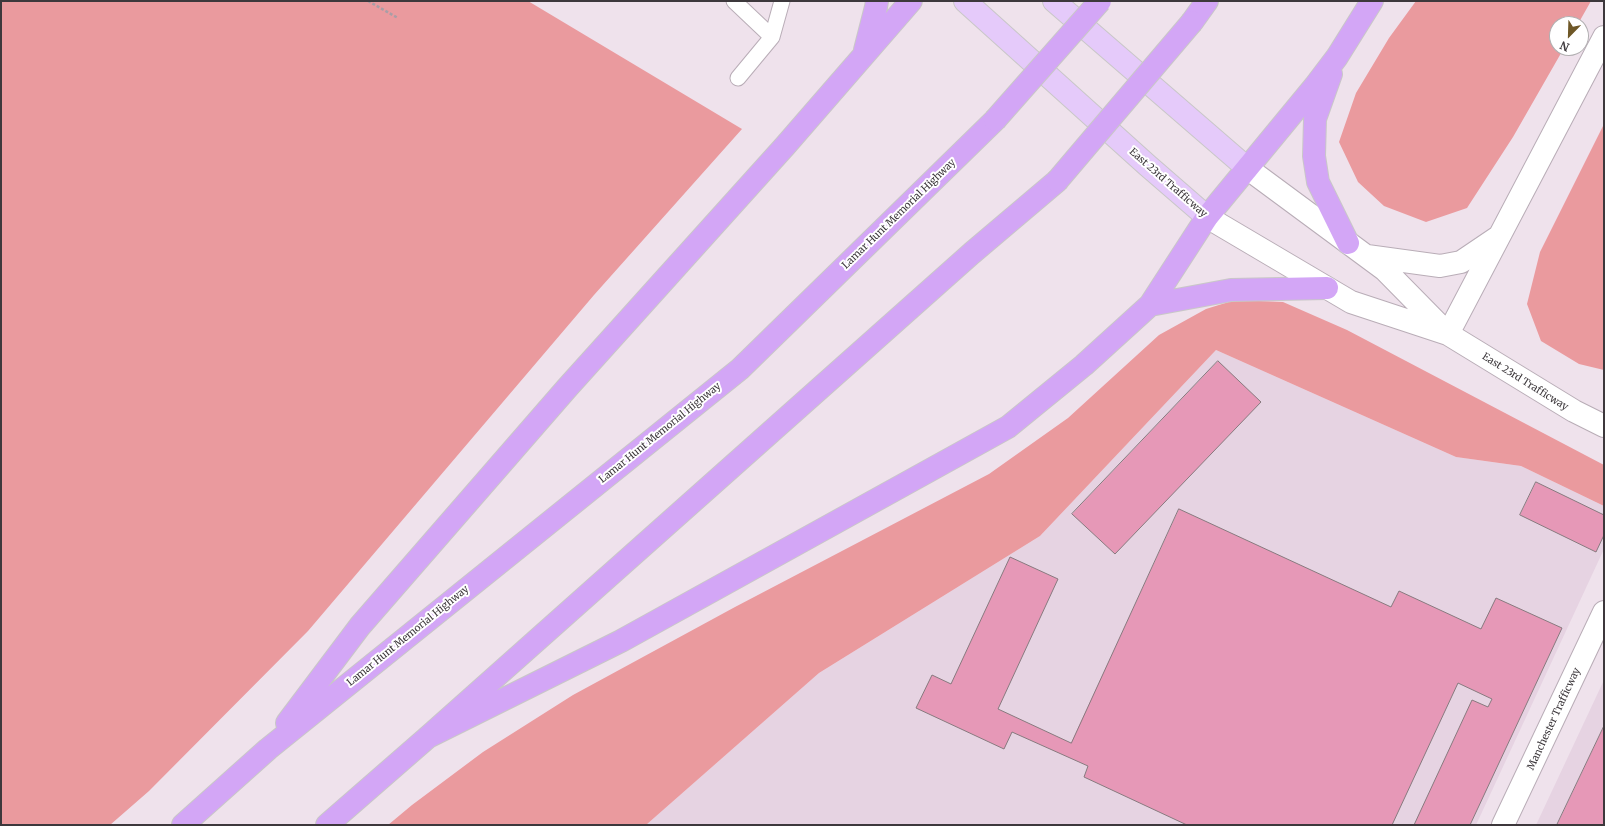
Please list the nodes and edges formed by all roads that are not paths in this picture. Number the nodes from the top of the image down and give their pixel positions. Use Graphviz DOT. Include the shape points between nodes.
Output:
graph roads {
  1 [pos="734,1"];
  2 [pos="782,1"];
  3 [pos="877,1"];
  4 [pos="911,1"];
  5 [pos="965,1"];
  6 [pos="1054,1"];
  7 [pos="1100,1"];
  8 [pos="1207,1"];
  9 [pos="1372,1"];
  10 [pos="772,37"];
  11 [pos="1604,37"];
  12 [pos="864,56"];
  13 [pos="1336,57"];
  14 [pos="738,78"];
  15 [pos="1247,168"];
  16 [pos="1207,217"];
  17 [pos="1500,235"];
  18 [pos="1348,243"];
  19 [pos="1366,256"];
  20 [pos="1327,288"];
  21 [pos="1150,305"];
  22 [pos="1448,334"];
  23 [pos="1604,426"];
  24 [pos="1604,612"];
  25 [pos="428,737"];
  26 [pos="268,749"];
  27 [pos="183,825"];
  28 [pos="327,825"];
  29 [pos="1503,825"];
  1 -- 10 [label="lane"];
  2 -- 10 [label="lane"];
  3 -- 12 [label="highway"];
  4 -- 12 [label="highway"];
  5 -- 16 [label="main road, East 23rd Trafficway"];
  6 -- 15 [label="main road, East 23rd Trafficway"];
  7 -- 26 [label="highway, Lamar Hunt Memorial Highway, bridge" via="995,120 740,369"];
  8 -- 25 [label="highway, bridge" via="1057,181 966,258"];
  9 -- 13 [label="highway"];
  10 -- 14 [label="lane"];
  11 -- 17 [label="main road"];
  12 -- 26 [label="highway" via="567,388 360,626"];
  13 -- 15 [label="highway"];
  13 -- 18 [label="highway" via="1315,120 1314,156 1318,182"];
  15 -- 16 [label="highway"];
  15 -- 18 [label="main road, East 23rd Trafficway"];
  16 -- 20 [label="main road, East 23rd Trafficway"];
  16 -- 21 [label="highway"];
  17 -- 19 [label="main road" via="1461,262 1440,266"];
  17 -- 22 [label="main road"];
  18 -- 19 [label="main road, East 23rd Trafficway"];
  19 -- 22 [label="main road, East 23rd Trafficway" via="1384,270"];
  20 -- 21 [label="highway" via="1231,290"];
  20 -- 22 [label="main road, East 23rd Trafficway" via="1351,302"];
  21 -- 25 [label="highway" via="1084,365 1008,426 621,641"];
  22 -- 23 [label="main road, East 23rd Trafficway" via="1574,412"];
  24 -- 29 [label="main road, Manchester Trafficway"];
  25 -- 28 [label="highway"];
  26 -- 27 [label="highway, Lamar Hunt Memorial Highway"];
}
